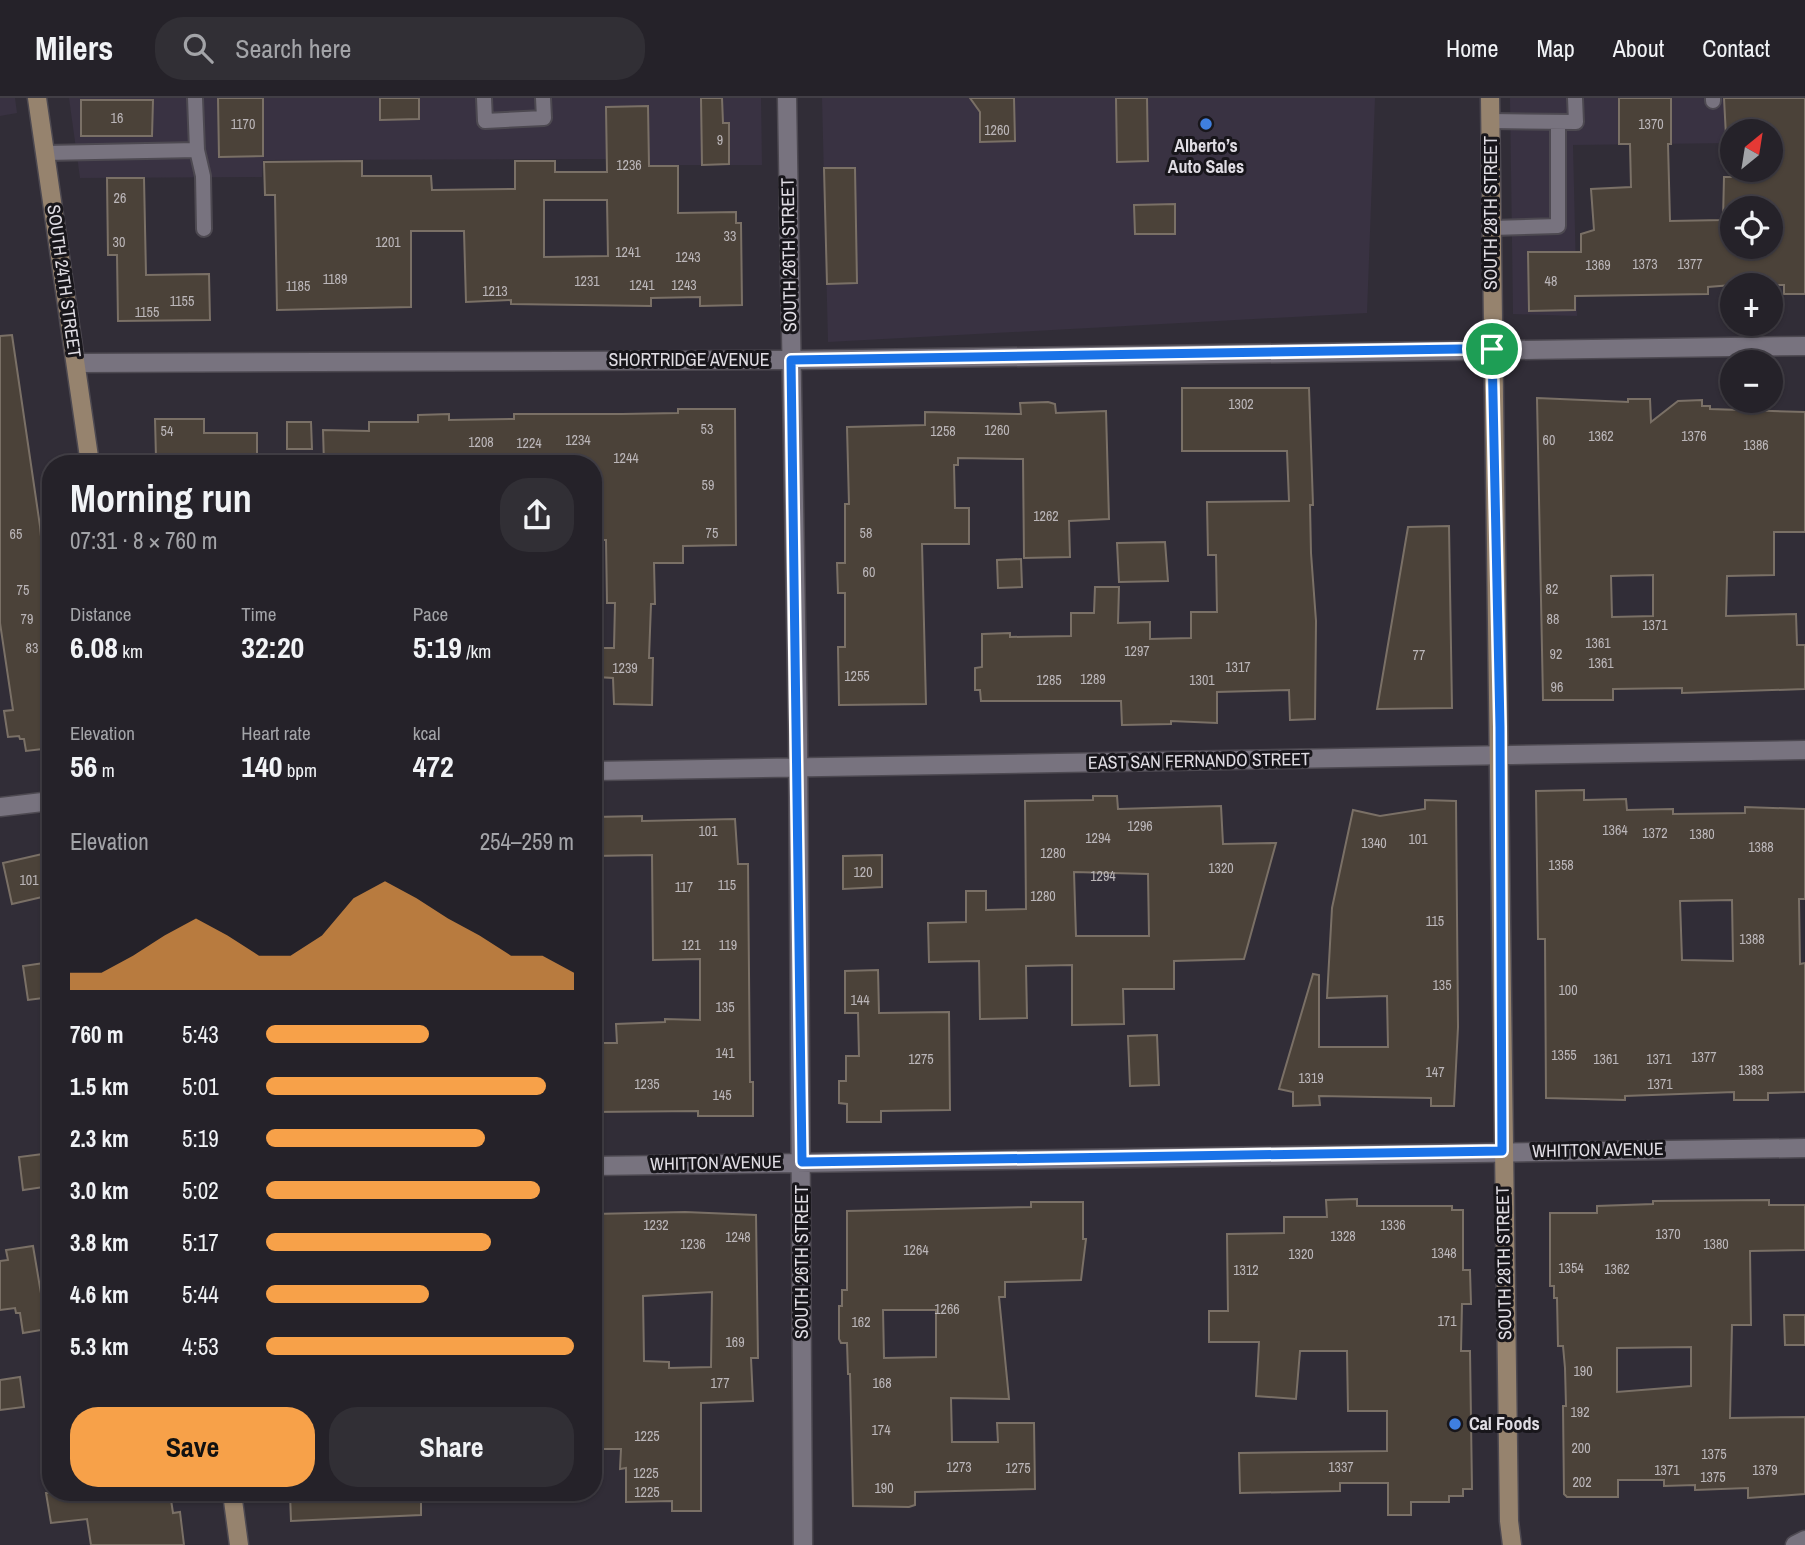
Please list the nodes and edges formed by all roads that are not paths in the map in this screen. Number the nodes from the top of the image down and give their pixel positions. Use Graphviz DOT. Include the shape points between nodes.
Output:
graph roads {
  1 [pos="37,98"];
  2 [pos="195,98"];
  3 [pos="484,98"];
  4 [pos="543,98"];
  5 [pos="787,98"];
  6 [pos="1490,98"];
  7 [pos="1575,98"];
  8 [pos="1491,121"];
  9 [pos="1558,122"];
  10 [pos="197,150"];
  11 [pos="45,153"];
  12 [pos="1492,228"];
  13 [pos="204,229"];
  14 [pos="1805,346"];
  15 [pos="1492,349"];
  16 [pos="791,360"];
  17 [pos="77,363"];
  18 [pos="89,455"];
  19 [pos="1805,750"];
  20 [pos="1499,753"];
  21 [pos="799,769"];
  22 [pos="602,771"];
  23 [pos="42,802"];
  24 [pos="0,807"];
  25 [pos="1805,1148"];
  26 [pos="1502,1151"];
  27 [pos="802,1162"];
  28 [pos="602,1166"];
  29 [pos="233,1501"];
  30 [pos="1805,1541"];
  31 [pos="239,1545"];
  32 [pos="803,1545"];
  33 [pos="1512,1545"];
  34 [pos="1795,1545"];
  1 -- 11 [label="street, SOUTH 24TH STREET"];
  2 -- 10 [label="lane"];
  3 -- 4 [label="lane" via="485,121 544,118"];
  5 -- 16 [label="street, SOUTH 26TH STREET"];
  6 -- 8 [label="street, SOUTH 28TH STREET"];
  7 -- 9 [label="lane" via="1576,122"];
  8 -- 9 [label="lane"];
  8 -- 12 [label="street, SOUTH 28TH STREET"];
  9 -- 12 [label="lane" via="1558,226"];
  10 -- 11 [label="lane"];
  10 -- 13 [label="lane" via="203,176"];
  11 -- 17 [label="street, SOUTH 24TH STREET"];
  12 -- 15 [label="street, SOUTH 28TH STREET"];
  14 -- 15 [label="street, SHORTRIDGE AVENUE"];
  15 -- 16 [label="street, SHORTRIDGE AVENUE"];
  15 -- 20 [label="street, SOUTH 28TH STREET"];
  16 -- 17 [label="street, SHORTRIDGE AVENUE"];
  16 -- 21 [label="street, SOUTH 26TH STREET"];
  17 -- 18 [label="street, SOUTH 24TH STREET"];
  19 -- 20 [label="street, EAST SAN FERNANDO STREET"];
  20 -- 21 [label="street, EAST SAN FERNANDO STREET"];
  20 -- 26 [label="street, SOUTH 28TH STREET"];
  21 -- 22 [label="street, EAST SAN FERNANDO STREET"];
  21 -- 27 [label="street, SOUTH 26TH STREET"];
  23 -- 24 [label="street"];
  25 -- 26 [label="street, WHITTON AVENUE"];
  26 -- 27 [label="street, WHITTON AVENUE"];
  26 -- 33 [label="street, SOUTH 28TH STREET"];
  27 -- 28 [label="street, WHITTON AVENUE"];
  27 -- 32 [label="street, SOUTH 26TH STREET"];
  29 -- 31 [label="street"];
  30 -- 34 [label="street"];
}
